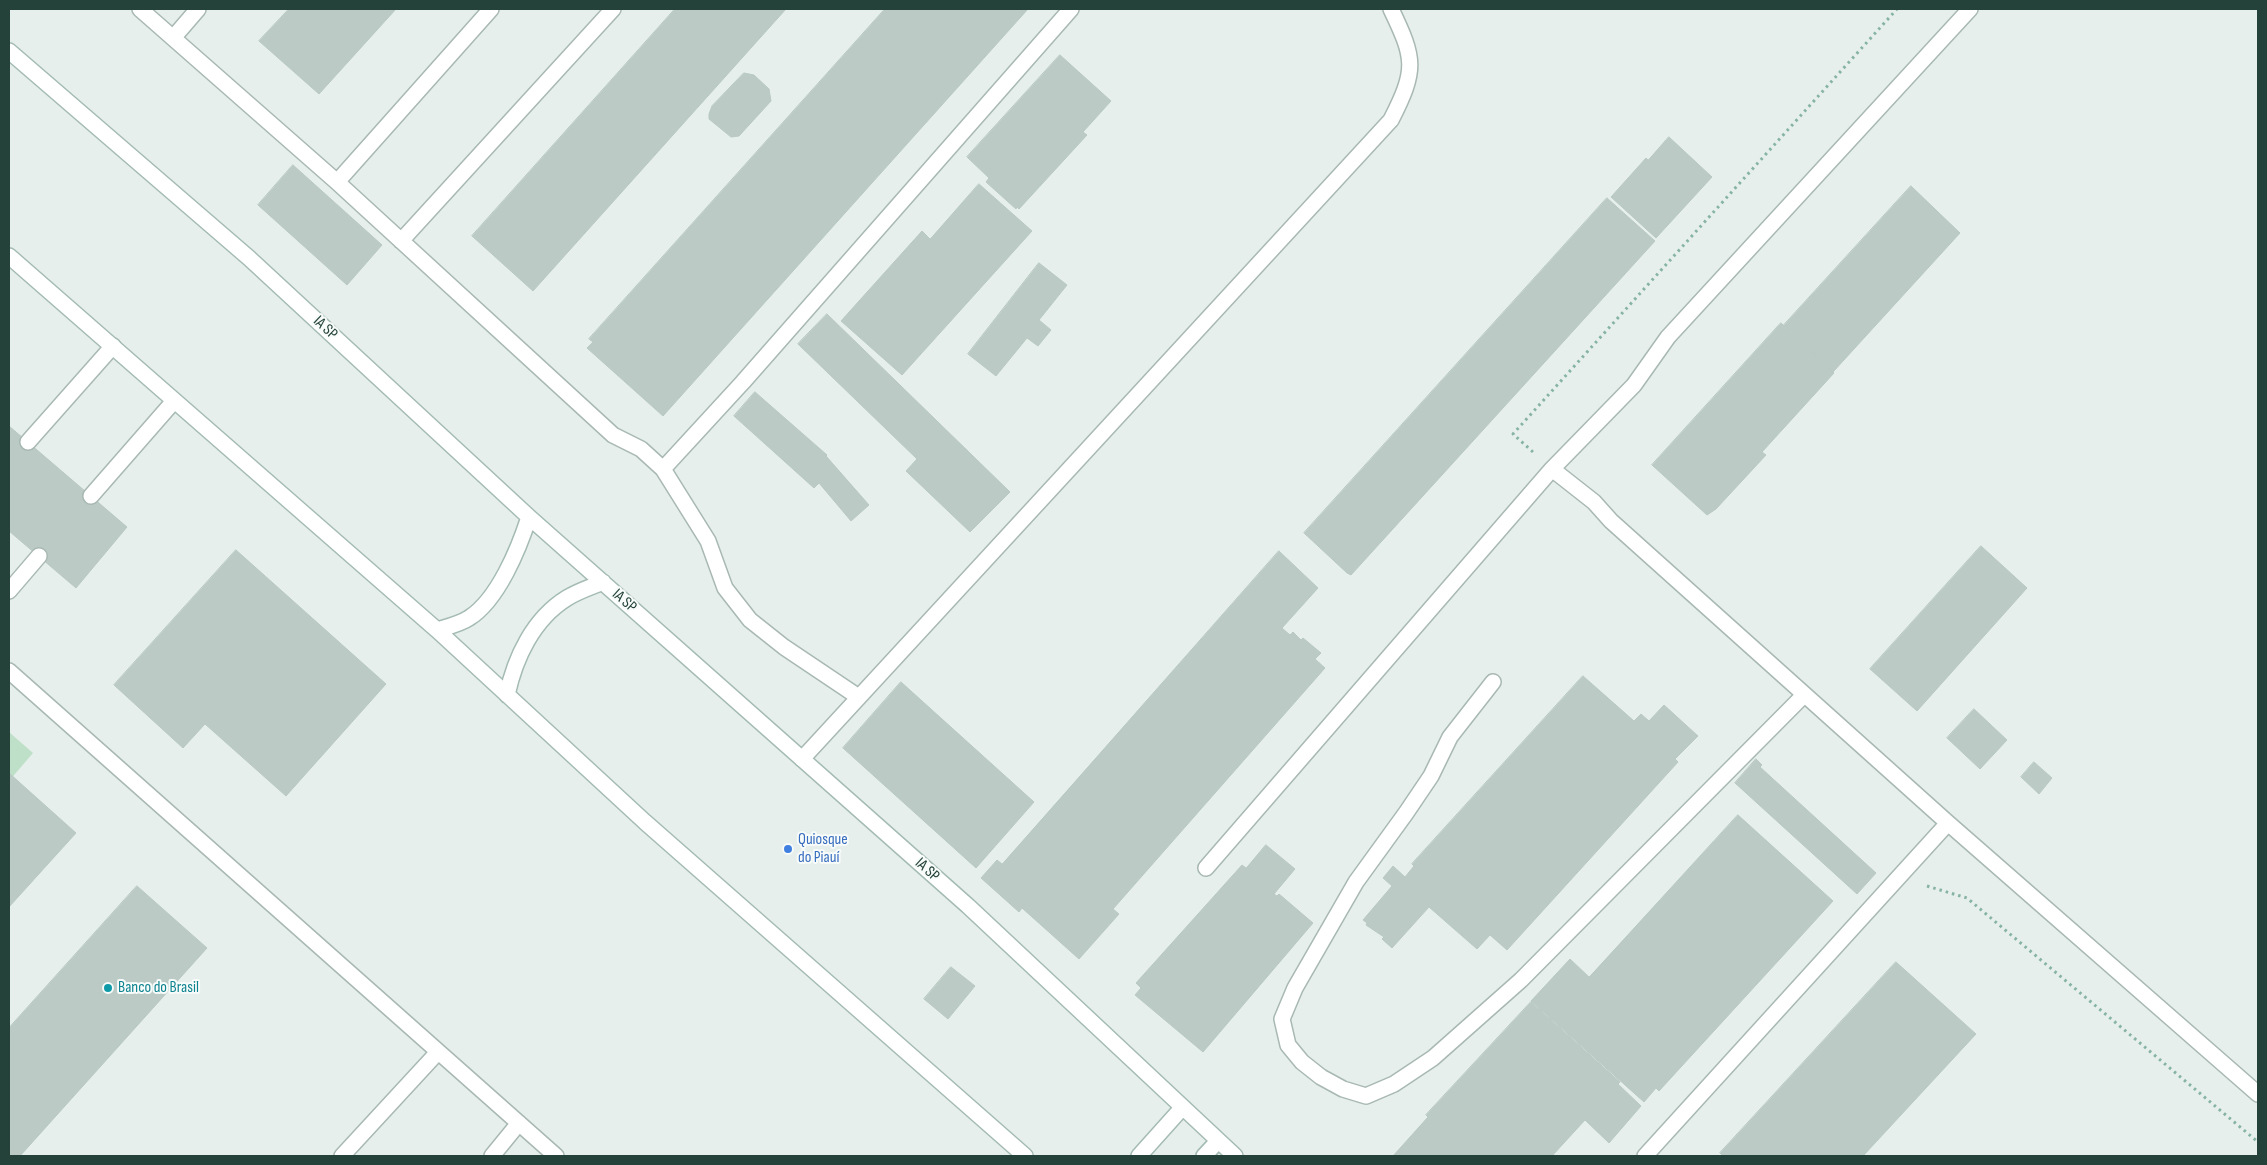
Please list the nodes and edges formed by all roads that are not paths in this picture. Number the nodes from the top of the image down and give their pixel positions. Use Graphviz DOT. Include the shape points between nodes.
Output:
graph roads {
  1 [pos="140,9"];
  2 [pos="198,9"];
  3 [pos="491,9"];
  4 [pos="613,9"];
  5 [pos="1071,9"];
  6 [pos="1391,9"];
  7 [pos="1970,9"];
  8 [pos="173,38"];
  9 [pos="9,50"];
  10 [pos="338,182"];
  11 [pos="401,241"];
  12 [pos="9,256"];
  13 [pos="113,346"];
  14 [pos="174,401"];
  15 [pos="28,442"];
  16 [pos="663,469"];
  17 [pos="1552,469"];
  18 [pos="91,496"];
  19 [pos="529,517"];
  20 [pos="38,556"];
  21 [pos="603,582"];
  22 [pos="9,591"];
  23 [pos="437,630"];
  24 [pos="9,671"];
  25 [pos="1493,682"];
  26 [pos="507,695"];
  27 [pos="1804,695"];
  28 [pos="857,696"];
  29 [pos="802,759"];
  30 [pos="1948,823"];
  31 [pos="1206,868"];
  32 [pos="438,1052"];
  33 [pos="2258,1094"];
  34 [pos="1182,1108"];
  35 [pos="519,1123"];
  36 [pos="1218,1141"];
  37 [pos="342,1156"];
  38 [pos="492,1156"];
  39 [pos="556,1156"];
  40 [pos="1025,1156"];
  41 [pos="1140,1156"];
  42 [pos="1204,1156"];
  43 [pos="1235,1156"];
  44 [pos="1645,1156"];
  1 -- 8 [label="street"];
  2 -- 8 [label="street"];
  3 -- 10 [label="street"];
  4 -- 11 [label="street"];
  5 -- 16 [label="street"];
  6 -- 28 [label="street" via="1406,41 1411,64 1405,92 1391,120"];
  7 -- 17 [label="street" via="1668,337 1634,385"];
  8 -- 10 [label="street"];
  9 -- 19 [label="street, IA SP" via="249,258"];
  10 -- 11 [label="street"];
  11 -- 16 [label="street" via="612,435 641,449"];
  12 -- 13 [label="street"];
  13 -- 14 [label="street"];
  13 -- 15 [label="street"];
  14 -- 18 [label="street"];
  14 -- 23 [label="street"];
  16 -- 28 [label="street" via="708,541 725,588 750,620"];
  17 -- 27 [label="street" via="1594,502"];
  17 -- 31 [label="street"];
  19 -- 21 [label="street, IA SP"];
  19 -- 23 [label="street" via="520,545 490,598 469,618"];
  20 -- 22 [label="street"];
  21 -- 26 [label="street" via="566,598 538,624 514,666"];
  21 -- 29 [label="street, IA SP"];
  23 -- 26 [label="street"];
  24 -- 32 [label="street"];
  25 -- 27 [label="street" via="1450,737 1411,806 1356,882 1295,988 1282,1019 1288,1045 1302,1062 1343,1089 1366,1096 1394,1084 1433,1058 1520,980"];
  26 -- 40 [label="street" via="645,822"];
  27 -- 30 [label="street"];
  28 -- 29 [label="street"];
  29 -- 34 [label="street, IA SP" via="968,906"];
  30 -- 33 [label="street"];
  30 -- 44 [label="street"];
  32 -- 35 [label="street"];
  32 -- 37 [label="street"];
  34 -- 36 [label="street, IA SP"];
  34 -- 41 [label="street"];
  35 -- 38 [label="street"];
  35 -- 39 [label="street"];
  36 -- 42 [label="street"];
  36 -- 43 [label="street, IA SP"];
}
